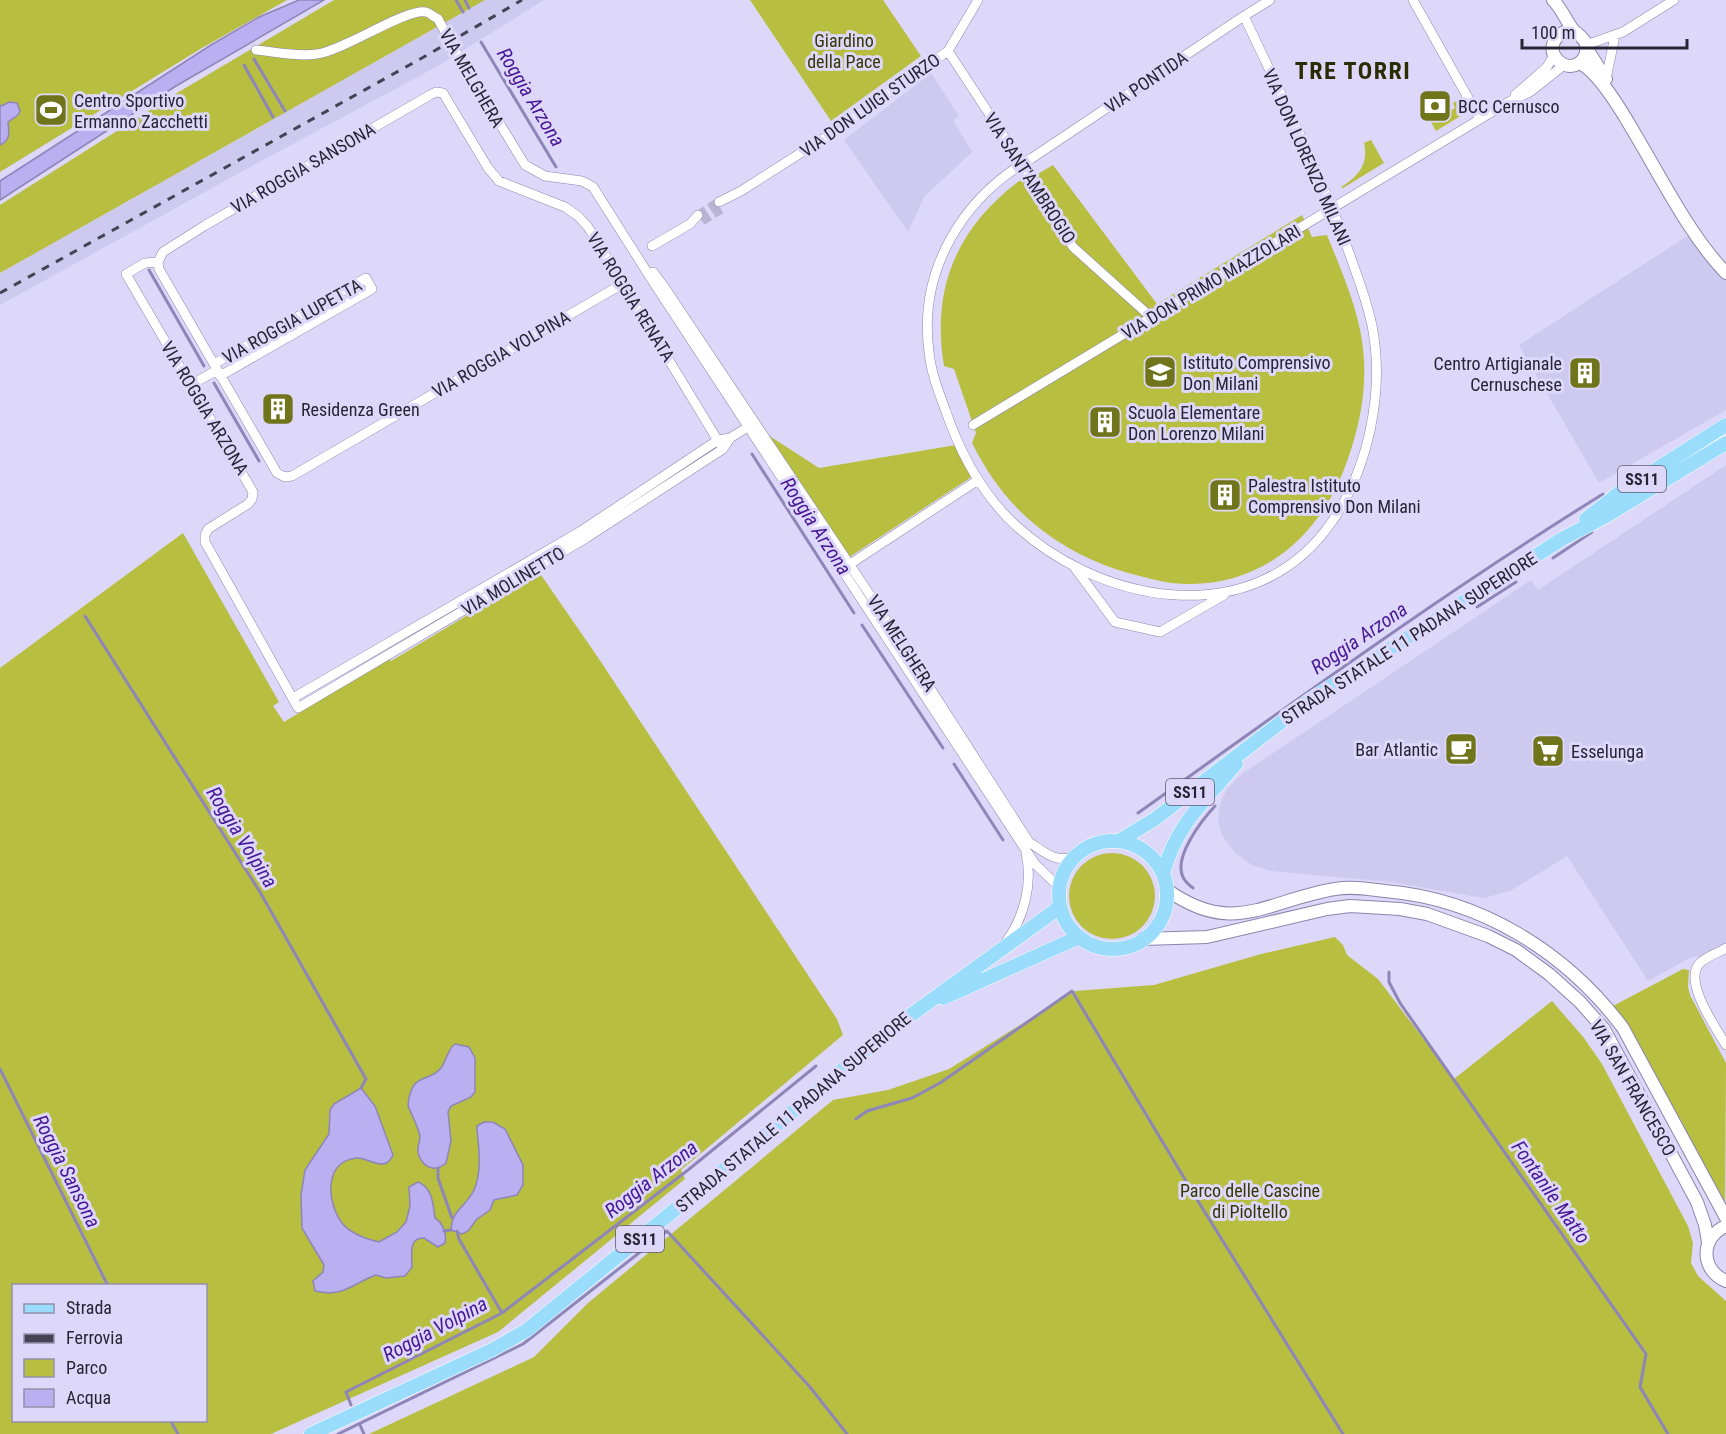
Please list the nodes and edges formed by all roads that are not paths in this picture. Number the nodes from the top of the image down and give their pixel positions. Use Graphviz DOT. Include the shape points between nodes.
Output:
graph roads {
  1 [pos="978,0"];
  2 [pos="1270,0"];
  3 [pos="1413,0"];
  4 [pos="1553,0"];
  5 [pos="1674,0"];
  6 [pos="1244,16"];
  7 [pos="1577,33"];
  8 [pos="1559,35"];
  9 [pos="1615,36"];
  10 [pos="1586,47"];
  11 [pos="256,50"];
  12 [pos="948,51"];
  13 [pos="1554,55"];
  14 [pos="1579,63"];
  15 [pos="1564,65"];
  16 [pos="1606,79"];
  17 [pos="445,94"];
  18 [pos="1614,100"];
  19 [pos="1510,101"];
  20 [pos="1480,119"];
  21 [pos="1022,164"];
  22 [pos="721,205"];
  23 [pos="1333,208"];
  24 [pos="700,218"];
  25 [pos="652,246"];
  26 [pos="158,262"];
  27 [pos="1726,273"];
  28 [pos="624,283"];
  29 [pos="1152,318"];
  30 [pos="217,370"];
  31 [pos="191,385"];
  32 [pos="752,425"];
  33 [pos="973,425"];
  34 [pos="1726,425"];
  35 [pos="1726,443"];
  36 [pos="721,445"];
  37 [pos="285,477"];
  38 [pos="978,480"];
  39 [pos="210,528"];
  40 [pos="1562,539"];
  41 [pos="1074,566"];
  42 [pos="846,567"];
  43 [pos="1229,592"];
  44 [pos="293,698"];
  45 [pos="1258,740"];
  46 [pos="1119,841"];
  47 [pos="1023,845"];
  48 [pos="1074,858"];
  49 [pos="1162,874"];
  50 [pos="1059,887"];
  51 [pos="1166,889"];
  52 [pos="1060,907"];
  53 [pos="1079,937"];
  54 [pos="1143,939"];
  55 [pos="1726,948"];
  56 [pos="1000,949"];
  57 [pos="916,1010"];
  58 [pos="1726,1046"];
  59 [pos="1726,1218"];
  60 [pos="1726,1226"];
  61 [pos="1708,1242"];
  62 [pos="1726,1281"];
  63 [pos="335,1423"];
  64 [pos="307,1434"];
  65 [pos="311,1434"];
  1 -- 12 [label="street, VIA DON LUIGI STURZO"];
  2 -- 6 [label="street, VIA PONTIDA"];
  3 -- 20 [label="street"];
  4 -- 7 [label="street"];
  4 -- 8 [label="street" via="1560,21"];
  5 -- 9 [label="street"];
  6 -- 21 [label="street, VIA PONTIDA"];
  6 -- 23 [label="street, VIA DON LORENZO MILANI"];
  7 -- 8 [label="street"];
  7 -- 10 [label="street"];
  8 -- 13 [label="street" via="1553,44"];
  9 -- 10 [label="street"];
  9 -- 16 [label="street"];
  10 -- 14 [label="street"];
  10 -- 16 [label="street"];
  11 -- 32 [label="street, VIA MELGHERA, bridge" via="316,54 339,48 416,13 427,12 438,19 525,165 545,176 582,181 594,187 639,259 662,282"];
  12 -- 21 [label="street, VIA SANT'AMBROGIO"];
  12 -- 22 [label="street, VIA DON LUIGI STURZO"];
  13 -- 15 [label="street"];
  13 -- 19 [label="street, VIA DON PRIMO MAZZOLARI" via="1547,67"];
  14 -- 15 [label="street"];
  14 -- 18 [label="street" via="1591,71"];
  15 -- 19 [label="street, VIA DON PRIMO MAZZOLARI"];
  16 -- 18 [label="street"];
  17 -- 26 [label="street, VIA ROGGIA SANSONA" via="433,93 204,226 163,252"];
  17 -- 28 [label="street, VIA ROGGIA RENATA" via="495,176 578,216"];
  18 -- 27 [label="street" via="1697,235"];
  19 -- 20 [label="street, VIA DON PRIMO MAZZOLARI"];
  20 -- 23 [label="street, VIA DON PRIMO MAZZOLARI"];
  21 -- 29 [label="street, VIA SANT'AMBROGIO" via="1073,247"];
  21 -- 38 [label="street, VIA DON LORENZO MILANI" via="985,192 958,224 939,261 929,301 927,335 933,376 957,441"];
  23 -- 29 [label="street, VIA DON PRIMO MAZZOLARI"];
  23 -- 43 [label="street, VIA DON LORENZO MILANI" via="1374,333 1377,386 1368,438 1346,498 1317,541 1277,573"];
  24 -- 25 [label="street"];
  26 -- 30 [label="street, VIA ROGGIA ARZONA"];
  26 -- 31 [label="street, VIA ROGGIA ARZONA" via="144,263 126,274"];
  28 -- 36 [label="street, VIA ROGGIA RENATA"];
  28 -- 37 [label="street, VIA ROGGIA VOLPINA"];
  29 -- 33 [label="street, VIA DON PRIMO MAZZOLARI"];
  30 -- 30 [label="street, VIA ROGGIA LUPETTA" via="372,289 366,278"];
  30 -- 31 [label="street"];
  30 -- 37 [label="street, VIA ROGGIA ARZONA" via="277,473"];
  31 -- 39 [label="street, VIA ROGGIA ARZONA" via="253,492 248,504"];
  32 -- 36 [label="street, VIA MOLINETTO"];
  32 -- 42 [label="street, VIA MELGHERA"];
  34 -- 40 [label="main road, SS11" via="1616,496"];
  35 -- 40 [label="main road, SS11"];
  36 -- 44 [label="street, VIA MOLINETTO"];
  36 -- 44 [label="street, VIA MOLINETTO" via="586,538 298,708"];
  38 -- 41 [label="street, VIA DON LORENZO MILANI" via="1019,528"];
  38 -- 42 [label="street"];
  39 -- 44 [label="street, VIA MOLINETTO" via="205,542"];
  40 -- 45 [label="main road, STRADA STATALE 11 PADANA SUPERIORE / SS11" via="1311,699"];
  41 -- 43 [label="street, VIA DON LORENZO MILANI" via="1112,582 1161,594"];
  41 -- 43 [label="street, VIA DON LORENZO MILANI" via="1115,622 1160,632"];
  42 -- 47 [label="street, VIA MELGHERA"];
  42 -- 48 [label="street, VIA MELGHERA" via="968,743 1029,842 1060,860"];
  45 -- 46 [label="main road, STRADA STATALE 11 PADANA SUPERIORE / SS11" via="1155,819"];
  45 -- 49 [label="main road, STRADA STATALE 11 PADANA SUPERIORE / SS11" via="1178,832"];
  46 -- 48 [label="main road, STRADA STATALE 11 PADANA SUPERIORE / SS11" via="1094,844"];
  46 -- 49 [label="main road" via="1148,854"];
  47 -- 50 [label="street, VIA MELGHERA" via="1035,864"];
  47 -- 56 [label="street, VIA MELGHERA" via="1028,863 1024,909 1017,927"];
  48 -- 50 [label="main road"];
  49 -- 51 [label="main road"];
  50 -- 52 [label="main road"];
  51 -- 54 [label="main road" via="1160,920"];
  51 -- 59 [label="street, VIA SAN FRANCESCO" via="1206,911 1230,914 1337,889 1400,892 1473,912 1516,932 1561,963 1623,1028"];
  52 -- 53 [label="main road" via="1067,924"];
  52 -- 56 [label="main road, STRADA STATALE 11 PADANA SUPERIORE / SS11"];
  53 -- 54 [label="main road" via="1111,949 1128,947"];
  53 -- 57 [label="main road, STRADA STATALE 11 PADANA SUPERIORE / SS11"];
  54 -- 61 [label="street, VIA SAN FRANCESCO" via="1207,937 1350,906 1427,914 1470,928 1516,950 1556,980 1604,1029 1697,1202"];
  55 -- 58 [label="street" via="1702,961 1694,978 1697,992"];
  56 -- 57 [label="main road, STRADA STATALE 11 PADANA SUPERIORE / SS11"];
  57 -- 63 [label="main road, STRADA STATALE 11 PADANA SUPERIORE / SS11" via="527,1330"];
  60 -- 61 [label="street"];
  61 -- 62 [label="street, VIA SAN FRANCESCO" via="1709,1268"];
  63 -- 64 [label="main road, STRADA STATALE 11 PADANA SUPERIORE / SS11"];
  63 -- 65 [label="main road, STRADA STATALE 11 PADANA SUPERIORE / SS11"];
}
